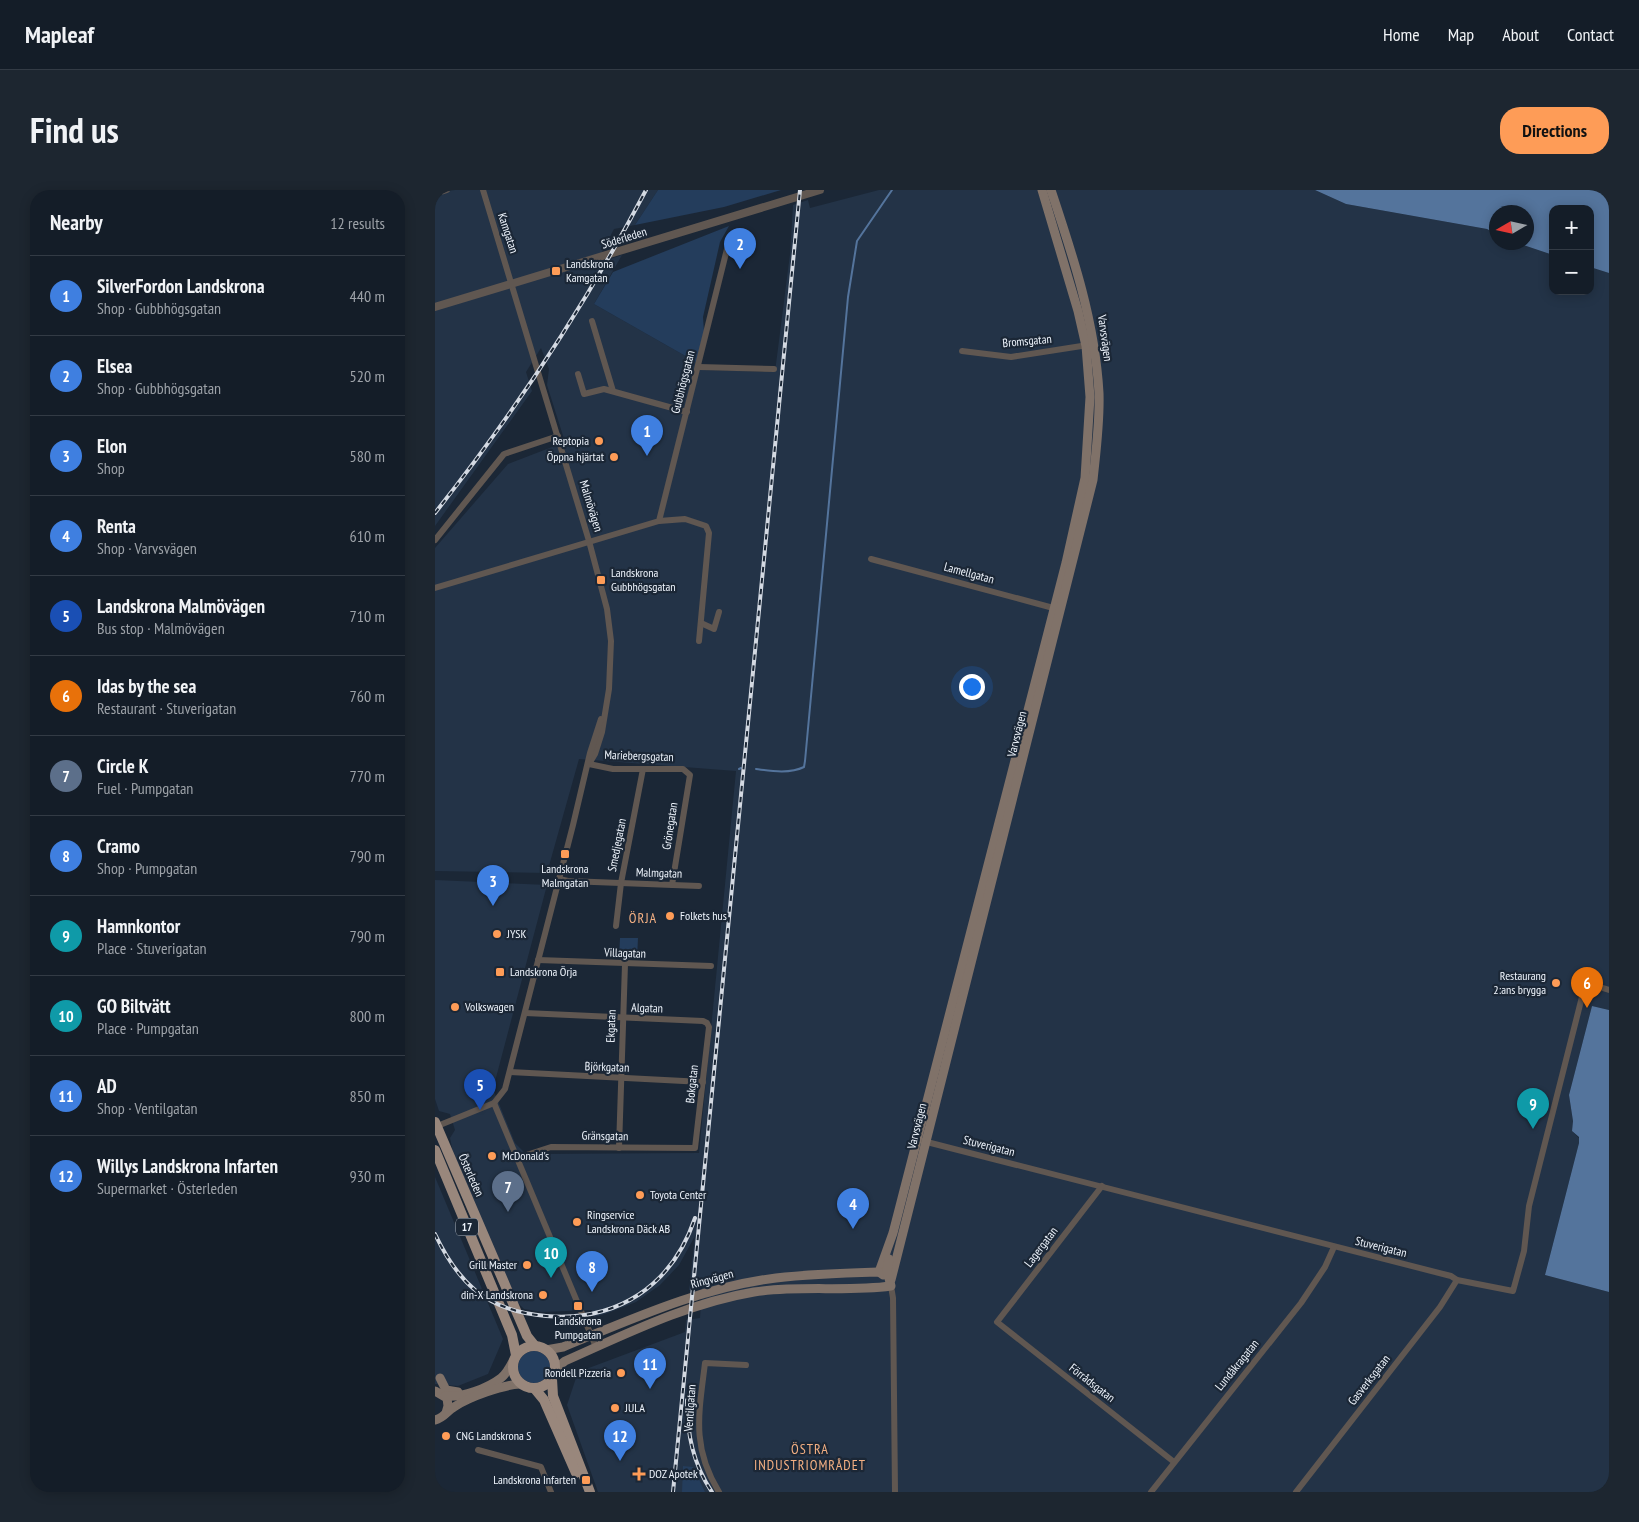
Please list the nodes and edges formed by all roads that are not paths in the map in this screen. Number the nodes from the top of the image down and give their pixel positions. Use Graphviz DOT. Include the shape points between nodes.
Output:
graph roads {
  1 [pos="447,190"];
  2 [pos="483,190"];
  3 [pos="820,190"];
  4 [pos="1042,190"];
  5 [pos="1051,190"];
  6 [pos="435,194"];
  7 [pos="727,249"];
  8 [pos="512,283"];
  9 [pos="435,307"];
  10 [pos="592,321"];
  11 [pos="1090,344"];
  12 [pos="962,352"];
  13 [pos="699,367"];
  14 [pos="774,369"];
  15 [pos="578,374"];
  16 [pos="613,391"];
  17 [pos="687,412"];
  18 [pos="558,436"];
  19 [pos="659,521"];
  20 [pos="435,540"];
  21 [pos="589,541"];
  22 [pos="871,559"];
  23 [pos="435,588"];
  24 [pos="1057,609"];
  25 [pos="719,612"];
  26 [pos="701,623"];
  27 [pos="699,641"];
  28 [pos="589,764"];
  29 [pos="643,769"];
  30 [pos="688,771"];
  31 [pos="559,879"];
  32 [pos="621,883"];
  33 [pos="673,885"];
  34 [pos="699,886"];
  35 [pos="616,926"];
  36 [pos="538,960"];
  37 [pos="625,964"];
  38 [pos="711,966"];
  39 [pos="1609,990"];
  40 [pos="525,1013"];
  41 [pos="623,1018"];
  42 [pos="707,1022"];
  43 [pos="510,1072"];
  44 [pos="621,1079"];
  45 [pos="703,1082"];
  46 [pos="494,1103"];
  47 [pos="436,1125"];
  48 [pos="922,1141"];
  49 [pos="619,1148"];
  50 [pos="695,1148"];
  51 [pos="435,1150"];
  52 [pos="517,1158"];
  53 [pos="1102,1186"];
  54 [pos="893,1234"];
  55 [pos="1334,1247"];
  56 [pos="879,1272"];
  57 [pos="1457,1280"];
  58 [pos="891,1283"];
  59 [pos="997,1322"];
  60 [pos="591,1336"];
  61 [pos="535,1346"];
  62 [pos="596,1347"];
  63 [pos="546,1350"];
  64 [pos="514,1358"];
  65 [pos="746,1365"];
  66 [pos="553,1374"];
  67 [pos="441,1378"];
  68 [pos="491,1383"];
  69 [pos="520,1384"];
  70 [pos="535,1389"];
  71 [pos="435,1391"];
  72 [pos="445,1396"];
  73 [pos="446,1413"];
  74 [pos="435,1420"];
  75 [pos="478,1450"];
  76 [pos="1174,1462"];
  77 [pos="551,1492"];
  78 [pos="588,1492"];
  79 [pos="719,1492"];
  80 [pos="895,1492"];
  81 [pos="1151,1492"];
  82 [pos="1296,1492"];
  1 -- 6 [label="street"];
  2 -- 8 [label="street, Kamgatan"];
  3 -- 8 [label="street, Söderleden"];
  4 -- 11 [label="main road, Varvsvägen"];
  5 -- 11 [label="main road, Varvsvägen" via="1088,309"];
  7 -- 13 [label="street, Gubbhögsgatan"];
  8 -- 9 [label="street, Söderleden"];
  8 -- 18 [label="street, Malmövägen"];
  10 -- 16 [label="street"];
  11 -- 12 [label="street, Bromsgatan" via="1011,356"];
  11 -- 24 [label="main road, Varvsvägen" via="1099,393 1093,480"];
  13 -- 14 [label="street"];
  13 -- 17 [label="street, Gubbhögsgatan"];
  15 -- 16 [label="street" via="584,394 604,389"];
  16 -- 17 [label="street"];
  17 -- 19 [label="street, Gubbhögsgatan"];
  18 -- 20 [label="street" via="504,454"];
  18 -- 21 [label="street, Malmövägen"];
  19 -- 21 [label="street"];
  19 -- 26 [label="street" via="685,519 706,526 709,542"];
  21 -- 23 [label="street"];
  21 -- 28 [label="street, Malmövägen" via="607,609 611,641 604,712"];
  22 -- 24 [label="street, Lamellgatan"];
  24 -- 48 [label="main road, Varvsvägen"];
  25 -- 26 [label="street" via="714,629"];
  26 -- 27 [label="street" via="697,633"];
  28 -- 29 [label="street, Mariebergsgatan"];
  28 -- 31 [label="street, Malmövägen"];
  29 -- 30 [label="street, Mariebergsgatan"];
  29 -- 32 [label="street, Smedjegatan"];
  30 -- 33 [label="street, Grönegatan" via="690,775"];
  31 -- 32 [label="street, Malmgatan"];
  31 -- 36 [label="street, Malmövägen"];
  32 -- 33 [label="street, Malmgatan"];
  32 -- 35 [label="street, Smedjegatan"];
  33 -- 34 [label="street, Malmgatan"];
  36 -- 37 [label="street, Villagatan"];
  36 -- 40 [label="street, Malmövägen"];
  37 -- 38 [label="street, Villagatan"];
  37 -- 41 [label="street, Ekgatan"];
  39 -- 57 [label="street, Stuverigatan" via="1593,985 1584,989 1529,1206 1524,1251 1513,1291"];
  40 -- 41 [label="street, Algatan"];
  40 -- 43 [label="street, Malmövägen"];
  41 -- 42 [label="street, Algatan"];
  41 -- 44 [label="street, Ekgatan"];
  42 -- 45 [label="street, Bokgatan"];
  43 -- 44 [label="street, Björkgatan"];
  43 -- 46 [label="street, Malmövägen" via="502,1094"];
  44 -- 45 [label="street, Björkgatan"];
  44 -- 49 [label="street, Ekgatan"];
  45 -- 50 [label="street, Bokgatan"];
  46 -- 47 [label="street"];
  46 -- 52 [label="street"];
  47 -- 61 [label="main road, Österleden / 17" via="527,1336"];
  48 -- 53 [label="street, Stuverigatan"];
  48 -- 54 [label="main road, Varvsvägen"];
  48 -- 58 [label="main road, Varvsvägen"];
  49 -- 50 [label="street, Gränsgatan"];
  49 -- 52 [label="street, Gränsgatan" via="551,1147"];
  51 -- 64 [label="main road, Österleden / 17" via="512,1334"];
  52 -- 60 [label="street"];
  53 -- 55 [label="street, Stuverigatan"];
  53 -- 59 [label="street, Lagergatan"];
  54 -- 56 [label="main road, Varvsvägen"];
  54 -- 58 [label="main road, Varvsvägen" via="887,1271"];
  55 -- 57 [label="street, Stuverigatan"];
  55 -- 76 [label="street, Lundåkragatan" via="1301,1303"];
  56 -- 58 [label="main road"];
  56 -- 60 [label="main road, Ringvägen" via="776,1278 727,1288 671,1304"];
  57 -- 82 [label="street, Gasverksgatan"];
  58 -- 62 [label="main road, Ringvägen" via="777,1289 727,1297 671,1315"];
  58 -- 80 [label="street, Varvsvägen"];
  59 -- 76 [label="street, Förrådsgatan"];
  60 -- 62 [label="street"];
  60 -- 63 [label="main road, Ringvägen"];
  61 -- 63 [label="main road"];
  61 -- 64 [label="main road" via="522,1349"];
  62 -- 66 [label="main road, Ringvägen" via="565,1361"];
  63 -- 66 [label="main road" via="553,1358"];
  64 -- 68 [label="main road" via="502,1377"];
  64 -- 69 [label="main road, 17" via="513,1374"];
  65 -- 79 [label="street, Ventilgatan" via="705,1364 698,1434 703,1461"];
  66 -- 70 [label="main road" via="545,1386"];
  66 -- 78 [label="main road" via="553,1396"];
  67 -- 68 [label="main road" via="446,1390 454,1392"];
  68 -- 72 [label="main road" via="457,1397"];
  69 -- 70 [label="main road"];
  69 -- 73 [label="main road" via="506,1386 455,1406"];
  70 -- 78 [label="main road" via="544,1400"];
  71 -- 72 [label="main road"];
  72 -- 73 [label="main road" via="448,1403"];
  73 -- 74 [label="main road"];
  75 -- 77 [label="street" via="541,1467"];
  76 -- 81 [label="street, Lundåkragatan"];
}
